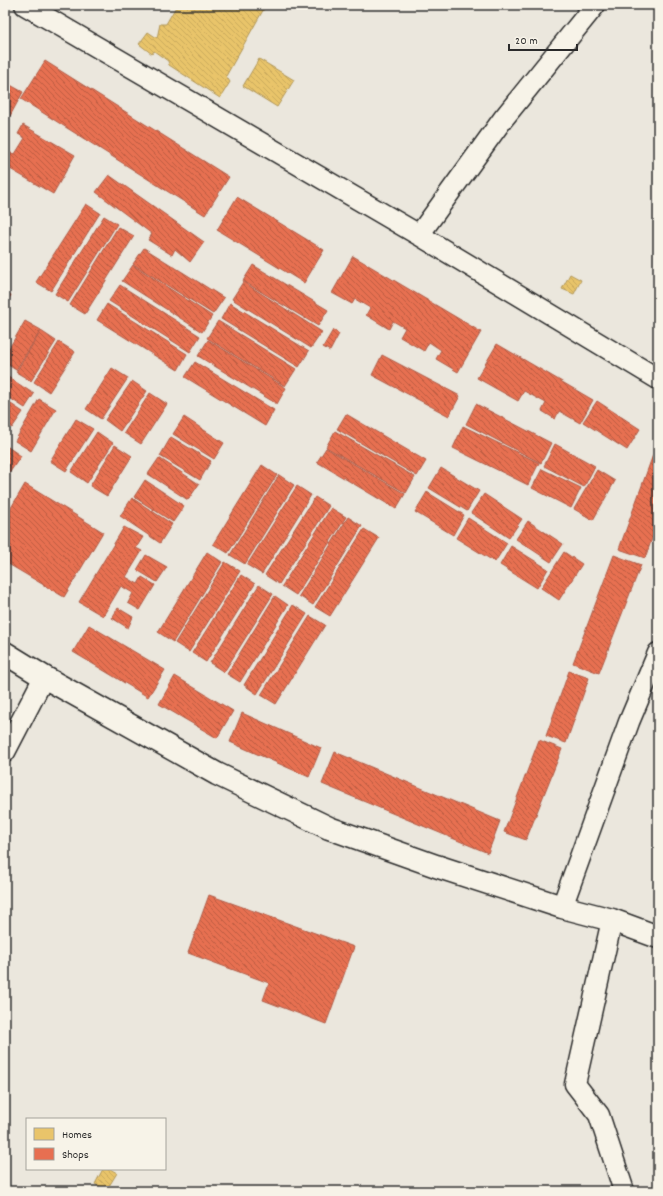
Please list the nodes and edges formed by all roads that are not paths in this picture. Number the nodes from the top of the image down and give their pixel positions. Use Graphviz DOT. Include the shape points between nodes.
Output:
graph roads {
  1 [pos="25,5"];
  2 [pos="596,5"];
  3 [pos="419,235"];
  4 [pos="658,379"];
  5 [pos="5,653"];
  6 [pos="658,653"];
  7 [pos="44,677"];
  8 [pos="5,752"];
  9 [pos="562,907"];
  10 [pos="612,920"];
  11 [pos="658,937"];
  12 [pos="624,1191"];
  1 -- 3 [label="street"];
  2 -- 3 [label="street" via="502,119"];
  3 -- 4 [label="street"];
  5 -- 7 [label="highway"];
  6 -- 9 [label="street" via="629,722"];
  7 -- 8 [label="street"];
  7 -- 9 [label="highway" via="217,774 329,828"];
  9 -- 10 [label="highway"];
  10 -- 11 [label="highway"];
  10 -- 12 [label="street" via="575,1084 599,1115"];
}
